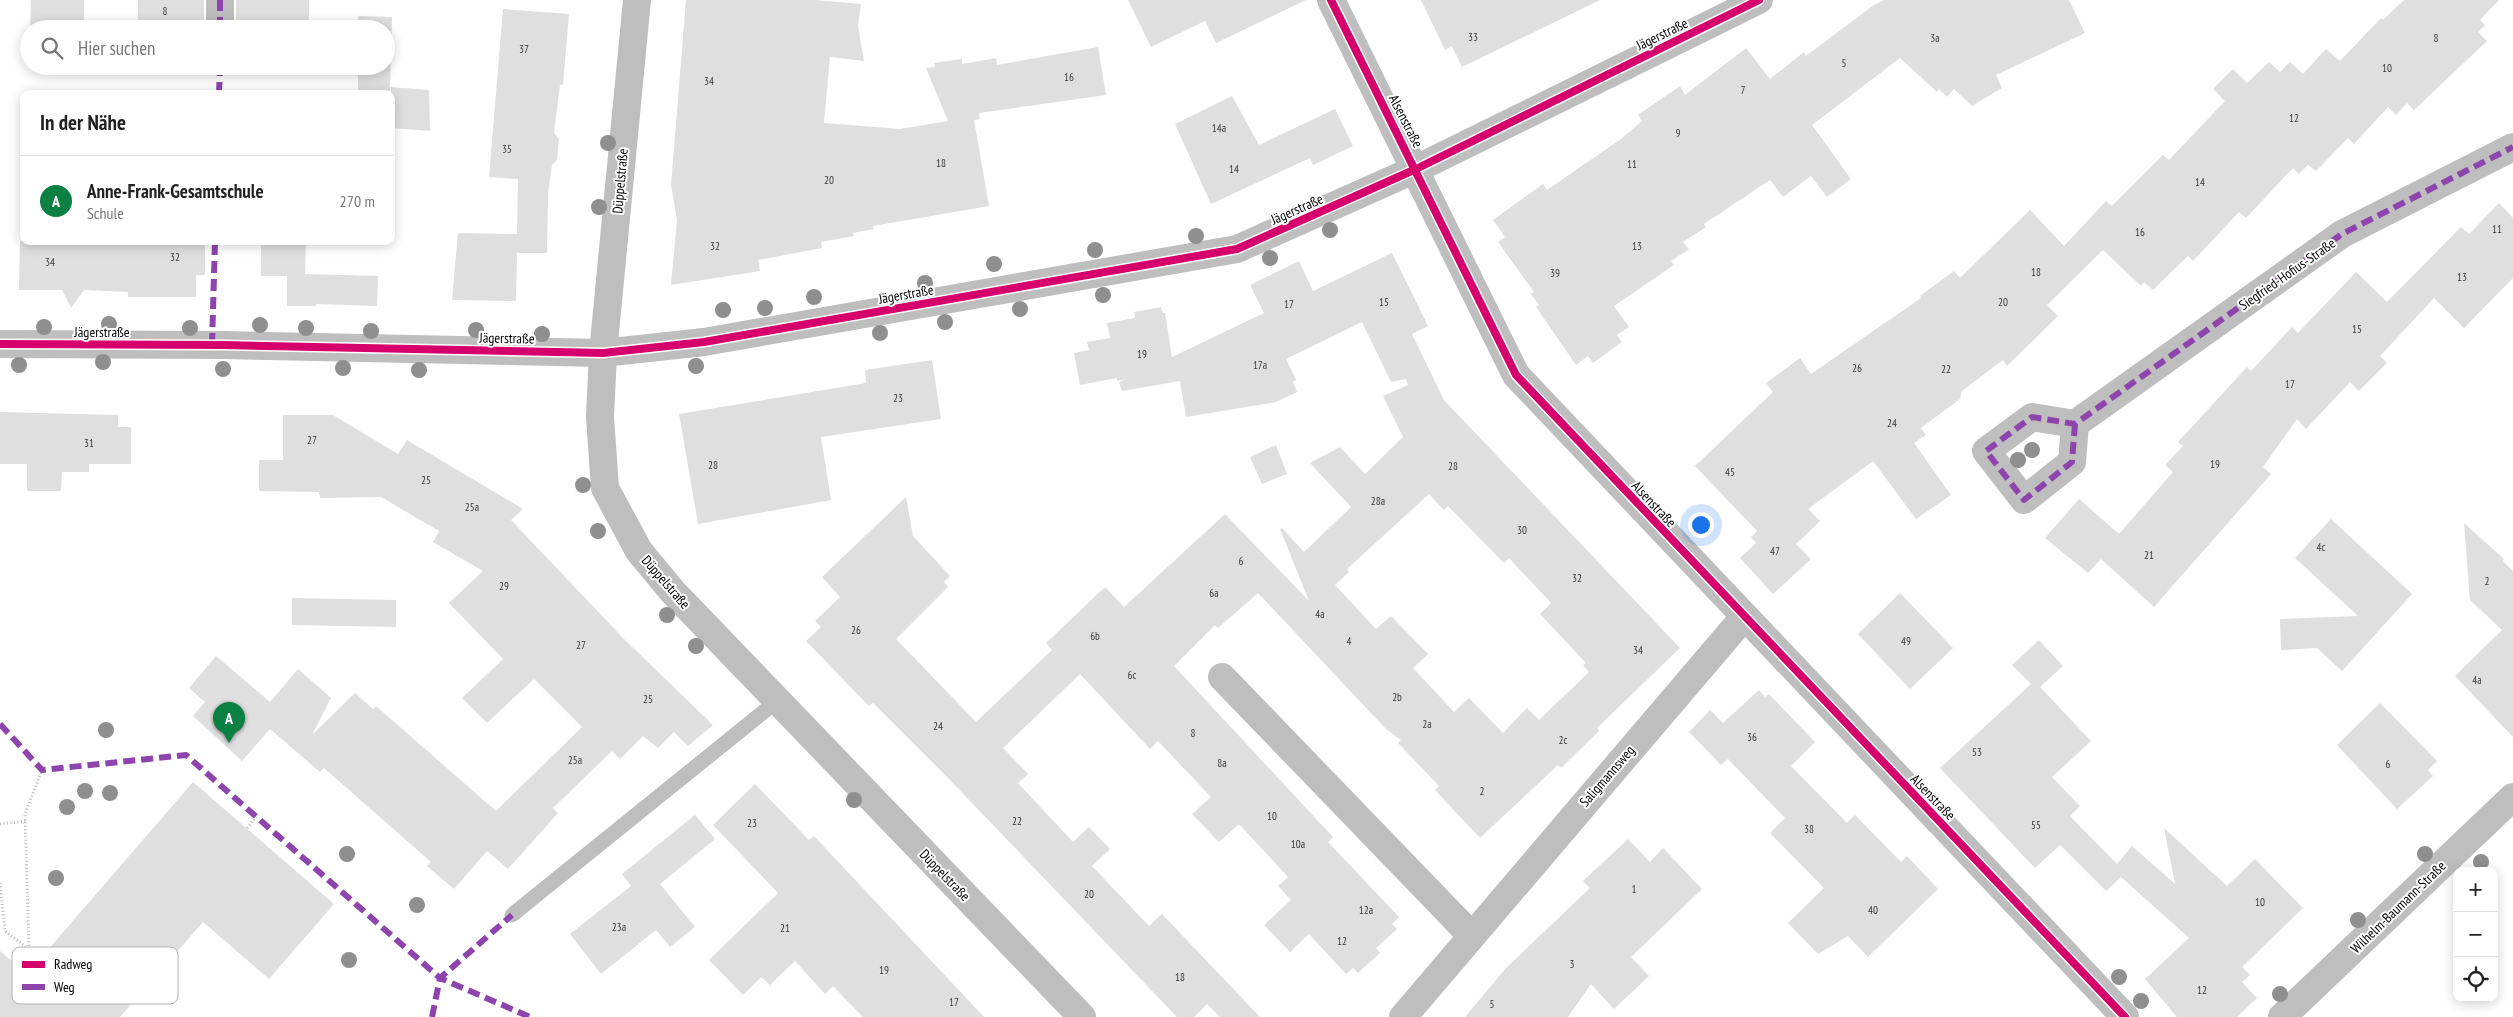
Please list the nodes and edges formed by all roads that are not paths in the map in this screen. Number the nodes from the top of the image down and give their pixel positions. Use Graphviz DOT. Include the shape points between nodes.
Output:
graph roads {
  1 [pos="220,0"];
  2 [pos="637,0"];
  3 [pos="1331,0"];
  4 [pos="1759,0"];
  5 [pos="220,20"];
  6 [pos="2513,147"];
  7 [pos="1416,169"];
  8 [pos="0,344"];
  9 [pos="603,352"];
  10 [pos="2075,424"];
  11 [pos="1744,617"];
  12 [pos="1222,677"];
  13 [pos="777,701"];
  14 [pos="2513,797"];
  15 [pos="512,915"];
  16 [pos="1471,935"];
  17 [pos="1082,1017"];
  18 [pos="1403,1017"];
  19 [pos="2126,1017"];
  20 [pos="2282,1017"];
  1 -- 5 [label="street"];
  2 -- 9 [label="street, Düppelstraße"];
  3 -- 7 [label="street, Alsenstraße"];
  4 -- 7 [label="street, Jägerstraße"];
  6 -- 10 [label="street, Siegfried-Hofius-Straße" via="2342,234"];
  7 -- 9 [label="street, Jägerstraße" via="1237,250 704,342"];
  7 -- 11 [label="street, Alsenstraße" via="1516,375"];
  8 -- 9 [label="street, Jägerstraße"];
  9 -- 13 [label="street, Düppelstraße" via="600,417 605,488 639,552"];
  11 -- 16 [label="street, Saligmannsweg"];
  11 -- 19 [label="street, Alsenstraße"];
  12 -- 16 [label="street"];
  13 -- 15 [label="lane"];
  13 -- 17 [label="street, Düppelstraße"];
  14 -- 20 [label="street, Wilhelm-Baumann-Straße"];
  16 -- 18 [label="street, Saligmannsweg"];
}
